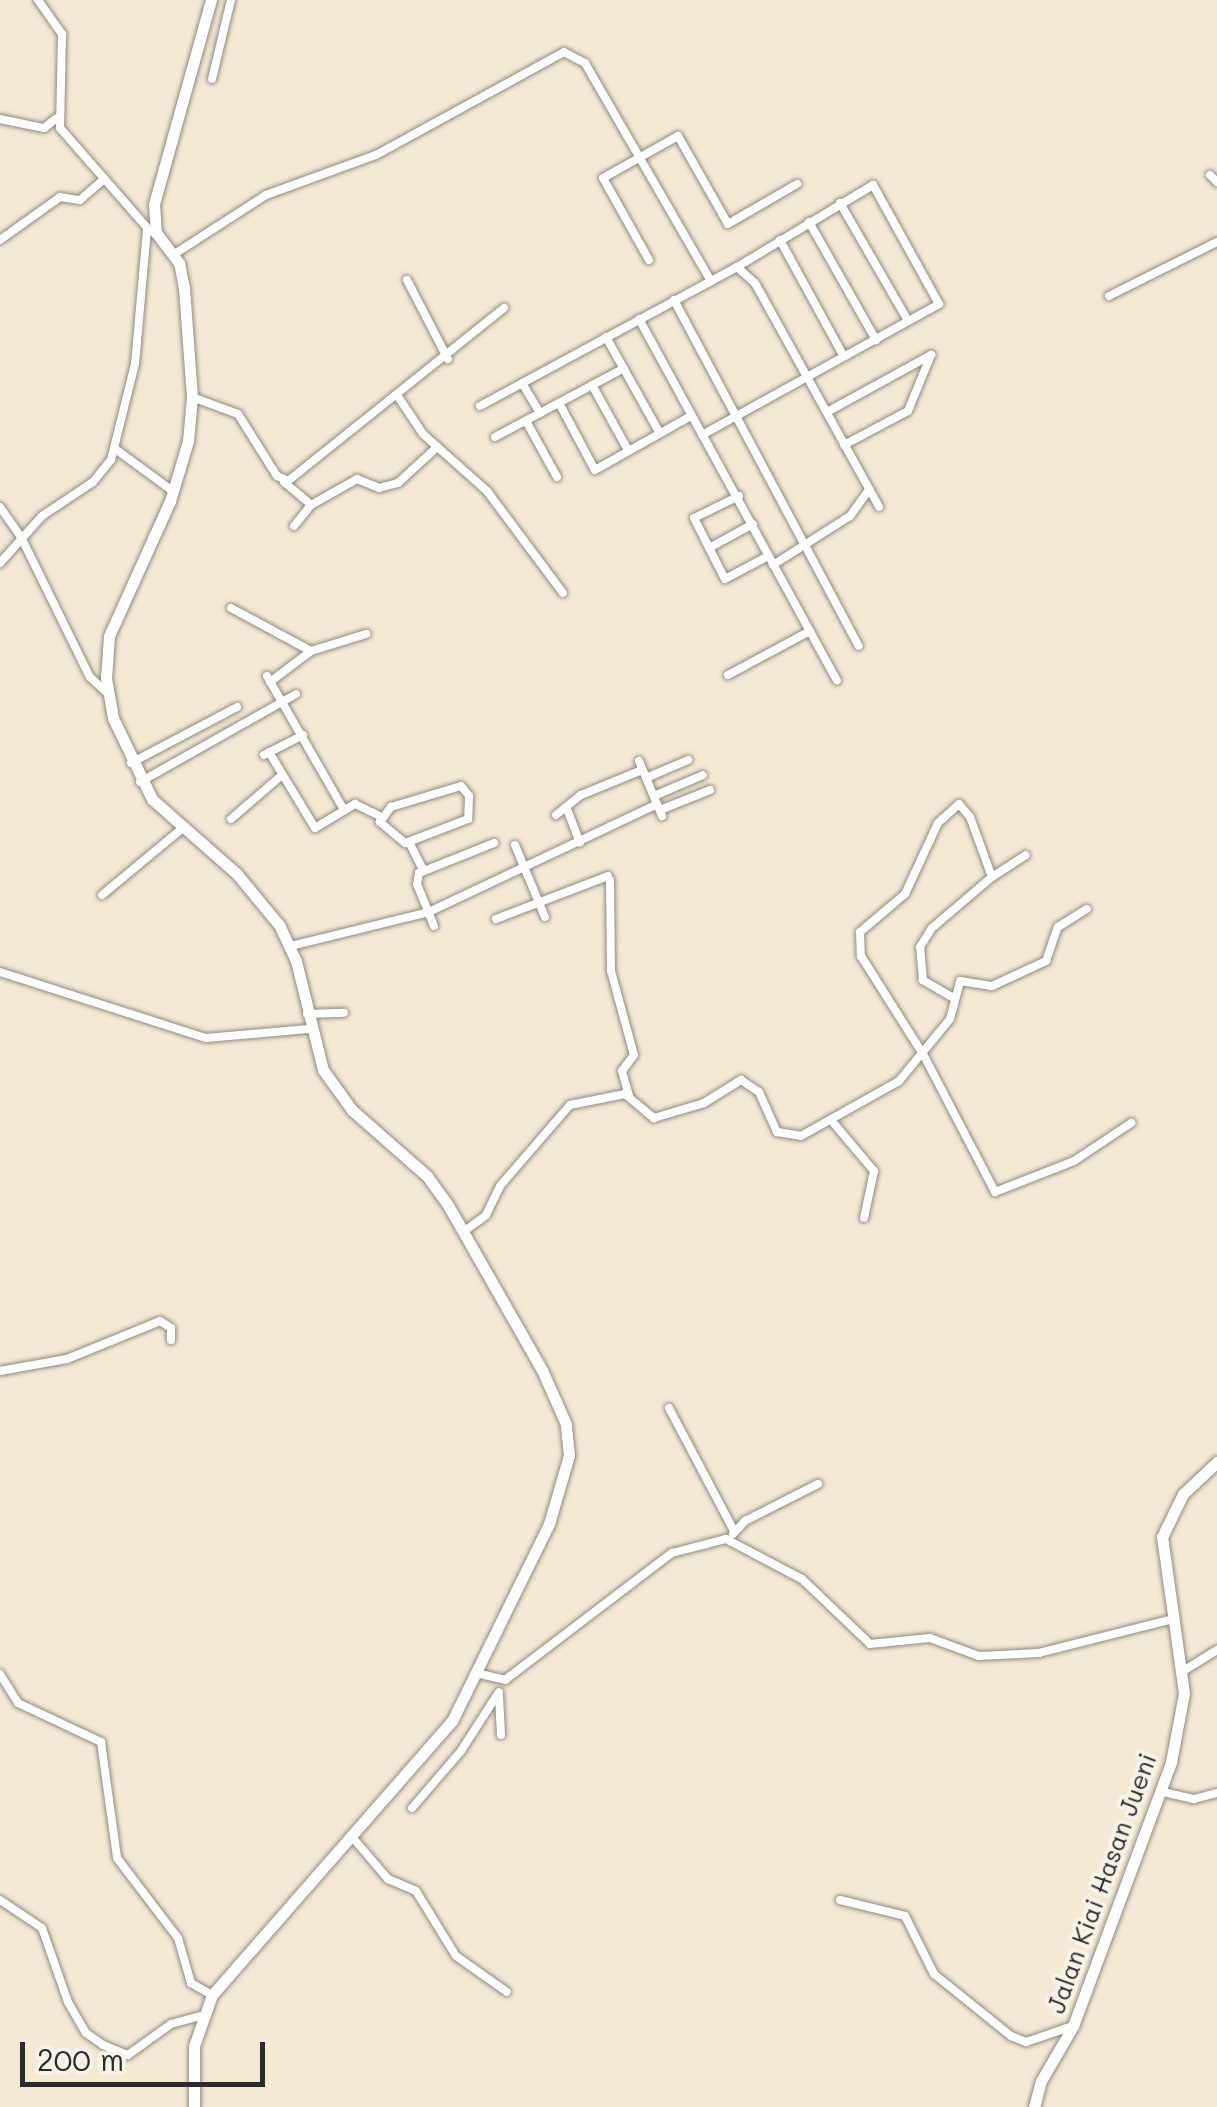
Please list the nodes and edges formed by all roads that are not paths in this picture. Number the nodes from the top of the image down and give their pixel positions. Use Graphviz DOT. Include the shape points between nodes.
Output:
graph roads {
  1 [pos="38,0"];
  2 [pos="220,5"];
  3 [pos="212,80"];
  4 [pos="58,118"];
  5 [pos="0,119"];
  6 [pos="640,158"];
  7 [pos="103,180"];
  8 [pos="797,184"];
  9 [pos="840,203"];
  10 [pos="809,222"];
  11 [pos="152,233"];
  12 [pos="0,240"];
  13 [pos="780,240"];
  14 [pos="1217,242"];
  15 [pos="173,255"];
  16 [pos="649,260"];
  17 [pos="736,267"];
  18 [pos="407,280"];
  19 [pos="710,280"];
  20 [pos="1109,296"];
  21 [pos="674,300"];
  22 [pos="504,308"];
  23 [pos="639,319"];
  24 [pos="908,321"];
  25 [pos="606,337"];
  26 [pos="876,340"];
  27 [pos="843,355"];
  28 [pos="448,359"];
  29 [pos="624,368"];
  30 [pos="804,373"];
  31 [pos="522,383"];
  32 [pos="592,386"];
  33 [pos="192,397"];
  34 [pos="399,398"];
  35 [pos="559,403"];
  36 [pos="480,406"];
  37 [pos="826,412"];
  38 [pos="540,413"];
  39 [pos="735,415"];
  40 [pos="691,416"];
  41 [pos="526,421"];
  42 [pos="660,432"];
  43 [pos="702,436"];
  44 [pos="496,437"];
  45 [pos="844,445"];
  46 [pos="114,448"];
  47 [pos="436,448"];
  48 [pos="628,450"];
  49 [pos="557,477"];
  50 [pos="284,481"];
  51 [pos="870,490"];
  52 [pos="174,492"];
  53 [pos="739,496"];
  54 [pos="311,505"];
  55 [pos="0,507"];
  56 [pos="880,507"];
  57 [pos="754,524"];
  58 [pos="294,526"];
  59 [pos="22,539"];
  60 [pos="807,544"];
  61 [pos="709,548"];
  62 [pos="771,560"];
  63 [pos="0,563"];
  64 [pos="563,593"];
  65 [pos="232,608"];
  66 [pos="810,631"];
  67 [pos="366,634"];
  68 [pos="859,646"];
  69 [pos="310,650"];
  70 [pos="728,675"];
  71 [pos="837,680"];
  72 [pos="108,694"];
  73 [pos="296,694"];
  74 [pos="282,701"];
  75 [pos="245,721"];
  76 [pos="303,735"];
  77 [pos="688,760"];
  78 [pos="131,763"];
  79 [pos="642,770"];
  80 [pos="282,774"];
  81 [pos="703,775"];
  82 [pos="140,782"];
  83 [pos="710,790"];
  84 [pos="658,806"];
  85 [pos="566,809"];
  86 [pos="344,810"];
  87 [pos="556,814"];
  88 [pos="380,816"];
  89 [pos="231,818"];
  90 [pos="184,828"];
  91 [pos="409,842"];
  92 [pos="494,843"];
  93 [pos="580,844"];
  94 [pos="515,845"];
  95 [pos="1026,856"];
  96 [pos="423,870"];
  97 [pos="526,870"];
  98 [pos="992,877"];
  99 [pos="102,896"];
  100 [pos="538,900"];
  101 [pos="1087,908"];
  102 [pos="430,912"];
  103 [pos="545,917"];
  104 [pos="496,919"];
  105 [pos="434,926"];
  106 [pos="290,946"];
  107 [pos="0,972"];
  108 [pos="952,997"];
  109 [pos="344,1012"];
  110 [pos="307,1014"];
  111 [pos="309,1029"];
  112 [pos="923,1054"];
  113 [pos="628,1096"];
  114 [pos="831,1120"];
  115 [pos="1130,1123"];
  116 [pos="864,1218"];
  117 [pos="463,1232"];
  118 [pos="171,1340"];
  119 [pos="0,1371"];
  120 [pos="669,1408"];
  121 [pos="1217,1462"];
  122 [pos="818,1484"];
  123 [pos="733,1535"];
  124 [pos="1170,1620"];
  125 [pos="1217,1650"];
  126 [pos="1180,1672"];
  127 [pos="0,1674"];
  128 [pos="480,1674"];
  129 [pos="504,1680"];
  130 [pos="499,1692"];
  131 [pos="501,1736"];
  132 [pos="1163,1792"];
  133 [pos="1217,1793"];
  134 [pos="412,1808"];
  135 [pos="353,1838"];
  136 [pos="0,1900"];
  137 [pos="840,1900"];
  138 [pos="507,1992"];
  139 [pos="212,1994"];
  140 [pos="201,2016"];
  141 [pos="1073,2026"];
  142 [pos="194,2107"];
  143 [pos="1034,2107"];
  1 -- 4 [label="street" via="62,34"];
  2 -- 3 [label="street"];
  2 -- 11 [label="street" via="156,194"];
  4 -- 5 [label="street" via="44,128"];
  4 -- 7 [label="street" via="68,142"];
  6 -- 8 [label="street" via="678,136 728,224"];
  6 -- 15 [label="street" via="585,63 564,52 376,155 266,195"];
  6 -- 16 [label="street" via="603,178"];
  6 -- 19 [label="street"];
  7 -- 11 [label="street"];
  7 -- 12 [label="street" via="80,200 60,198"];
  9 -- 10 [label="street"];
  9 -- 24 [label="street"];
  9 -- 24 [label="street" via="873,185 939,304"];
  10 -- 13 [label="street"];
  10 -- 26 [label="street"];
  11 -- 15 [label="street"];
  11 -- 46 [label="street" via="136,364"];
  13 -- 17 [label="street"];
  13 -- 27 [label="street"];
  14 -- 20 [label="street"];
  15 -- 33 [label="street" via="184,288"];
  17 -- 19 [label="street"];
  17 -- 30 [label="street" via="755,283"];
  18 -- 28 [label="street"];
  19 -- 21 [label="street"];
  21 -- 23 [label="street"];
  21 -- 39 [label="street"];
  22 -- 28 [label="street"];
  23 -- 25 [label="street"];
  23 -- 40 [label="street"];
  24 -- 26 [label="street"];
  25 -- 29 [label="street"];
  25 -- 31 [label="street"];
  26 -- 27 [label="street"];
  27 -- 30 [label="street"];
  28 -- 34 [label="street"];
  29 -- 32 [label="street"];
  29 -- 42 [label="street"];
  30 -- 37 [label="street"];
  30 -- 39 [label="street"];
  31 -- 36 [label="street"];
  31 -- 38 [label="street"];
  32 -- 35 [label="street"];
  32 -- 48 [label="street"];
  33 -- 50 [label="street" via="238,414"];
  33 -- 52 [label="street"];
  34 -- 47 [label="street"];
  34 -- 50 [label="street"];
  35 -- 38 [label="street"];
  35 -- 48 [label="street" via="595,470"];
  37 -- 45 [label="street"];
  37 -- 45 [label="street" via="932,355 908,411"];
  38 -- 41 [label="street"];
  39 -- 43 [label="street"];
  39 -- 60 [label="street"];
  40 -- 42 [label="street"];
  40 -- 43 [label="street"];
  41 -- 44 [label="street"];
  41 -- 49 [label="street"];
  42 -- 48 [label="street"];
  43 -- 53 [label="street"];
  45 -- 51 [label="street"];
  46 -- 52 [label="street"];
  46 -- 59 [label="street" via="93,482 48,511"];
  47 -- 54 [label="street" via="398,484 378,488 357,479"];
  47 -- 64 [label="street" via="488,491"];
  50 -- 54 [label="street"];
  51 -- 56 [label="street"];
  51 -- 60 [label="street" via="850,516"];
  52 -- 72 [label="street" via="114,619"];
  53 -- 57 [label="street"];
  53 -- 61 [label="street" via="694,518"];
  54 -- 58 [label="street"];
  55 -- 59 [label="street"];
  57 -- 61 [label="street"];
  57 -- 62 [label="street"];
  59 -- 63 [label="street"];
  59 -- 72 [label="street" via="90,677"];
  60 -- 62 [label="street"];
  60 -- 68 [label="street"];
  61 -- 62 [label="street" via="724,578"];
  62 -- 66 [label="street"];
  65 -- 69 [label="street"];
  66 -- 70 [label="street"];
  66 -- 71 [label="street"];
  67 -- 69 [label="street"];
  69 -- 74 [label="street" via="269,679"];
  72 -- 78 [label="street"];
  73 -- 74 [label="street"];
  74 -- 75 [label="street"];
  74 -- 76 [label="street"];
  75 -- 78 [label="street" via="236,704"];
  75 -- 82 [label="street"];
  76 -- 80 [label="street" via="267,754"];
  76 -- 86 [label="street"];
  77 -- 79 [label="street"];
  78 -- 82 [label="street"];
  79 -- 84 [label="street"];
  79 -- 85 [label="street"];
  80 -- 86 [label="street" via="311,826"];
  80 -- 89 [label="street"];
  81 -- 84 [label="street"];
  82 -- 90 [label="street"];
  83 -- 84 [label="street"];
  84 -- 93 [label="street"];
  85 -- 87 [label="street"];
  85 -- 93 [label="street"];
  86 -- 88 [label="street" via="358,805"];
  88 -- 91 [label="street" via="393,837"];
  88 -- 91 [label="street" via="391,806 466,790 468,819"];
  90 -- 99 [label="street"];
  90 -- 106 [label="street" via="248,886"];
  91 -- 96 [label="street"];
  92 -- 96 [label="street"];
  93 -- 97 [label="street"];
  94 -- 97 [label="street"];
  95 -- 98 [label="street"];
  96 -- 102 [label="street" via="417,884"];
  97 -- 100 [label="street"];
  97 -- 102 [label="street"];
  98 -- 108 [label="street" via="920,947 923,980"];
  98 -- 112 [label="street" via="968,812 954,804 905,894 857,938 861,956"];
  100 -- 103 [label="street"];
  100 -- 104 [label="street"];
  100 -- 113 [label="street" via="609,878 611,970 634,1057 622,1072"];
  101 -- 108 [label="street" via="1058,928 1046,961 992,986 964,979"];
  102 -- 105 [label="street"];
  102 -- 106 [label="street"];
  106 -- 110 [label="street"];
  107 -- 111 [label="street" via="206,1038"];
  108 -- 112 [label="street" via="950,1019"];
  109 -- 110 [label="street"];
  110 -- 111 [label="street"];
  111 -- 117 [label="street" via="338,1094 428,1176"];
  112 -- 114 [label="street" via="899,1082"];
  112 -- 115 [label="street" via="995,1192 1074,1160"];
  113 -- 114 [label="street" via="654,1118 704,1104 741,1080 755,1087 782,1136 801,1136"];
  113 -- 117 [label="street" via="557,1114 486,1214"];
  114 -- 116 [label="street" via="874,1171"];
  117 -- 128 [label="street" via="542,1370 569,1437 564,1488"];
  118 -- 119 [label="street" via="172,1328 160,1321 67,1358"];
  120 -- 123 [label="street"];
  121 -- 124 [label="street, Jalan Kiai Hasan Jueni" via="1192,1482 1163,1532"];
  122 -- 123 [label="street"];
  123 -- 124 [label="street" via="802,1579 870,1644 930,1638 979,1656 1024,1654 1080,1647"];
  123 -- 129 [label="street" via="672,1553"];
  124 -- 126 [label="street, Jalan Kiai Hasan Jueni"];
  125 -- 126 [label="street"];
  126 -- 132 [label="street, Jalan Kiai Hasan Jueni" via="1184,1703"];
  127 -- 139 [label="street" via="18,1702 102,1742 117,1858 178,1938 191,1983"];
  128 -- 129 [label="street"];
  128 -- 135 [label="street" via="440,1739"];
  129 -- 130 [label="street"];
  130 -- 131 [label="street"];
  130 -- 134 [label="street"];
  132 -- 133 [label="street" via="1194,1799"];
  132 -- 141 [label="street, Jalan Kiai Hasan Jueni"];
  135 -- 138 [label="street" via="388,1878 416,1891 456,1956"];
  135 -- 139 [label="street"];
  136 -- 140 [label="street" via="42,1928 68,2002 86,2034 103,2045 126,2056 171,2024"];
  137 -- 141 [label="street" via="905,1916 934,1974 1019,2040"];
  139 -- 140 [label="street"];
  140 -- 142 [label="street"];
  141 -- 143 [label="street, Jalan Kiai Hasan Jueni"];
}
